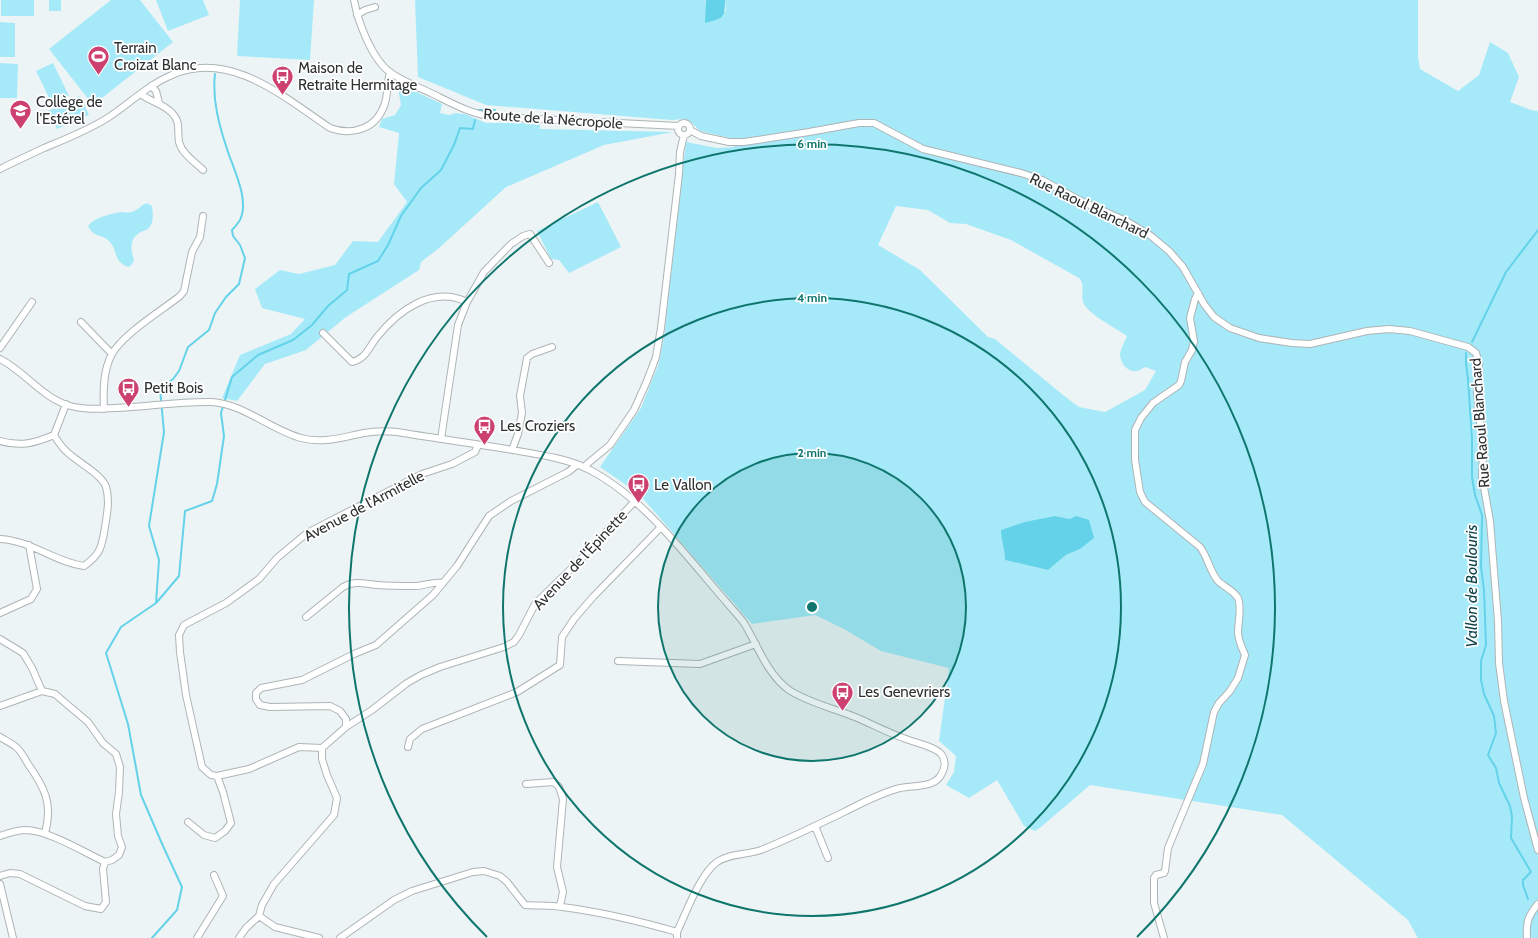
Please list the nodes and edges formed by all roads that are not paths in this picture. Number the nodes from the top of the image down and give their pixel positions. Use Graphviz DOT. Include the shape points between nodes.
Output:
graph roads {
  1 [pos="354,0"];
  2 [pos="375,7"];
  3 [pos="357,15"];
  4 [pos="390,72"];
  5 [pos="152,86"];
  6 [pos="141,94"];
  7 [pos="159,103"];
  8 [pos="679,126"];
  9 [pos="690,130"];
  10 [pos="684,135"];
  11 [pos="0,169"];
  12 [pos="203,170"];
  13 [pos="203,216"];
  14 [pos="549,263"];
  15 [pos="1198,293"];
  16 [pos="32,302"];
  17 [pos="466,302"];
  18 [pos="81,322"];
  19 [pos="323,333"];
  20 [pos="552,347"];
  21 [pos="0,348"];
  22 [pos="112,354"];
  23 [pos="0,359"];
  24 [pos="66,404"];
  25 [pos="104,409"];
  26 [pos="54,436"];
  27 [pos="441,439"];
  28 [pos="0,441"];
  29 [pos="478,445"];
  30 [pos="512,450"];
  31 [pos="578,465"];
  32 [pos="585,468"];
  33 [pos="634,501"];
  34 [pos="661,527"];
  35 [pos="0,539"];
  36 [pos="29,545"];
  37 [pos="443,583"];
  38 [pos="0,613"];
  39 [pos="306,617"];
  40 [pos="0,639"];
  41 [pos="756,644"];
  42 [pos="618,661"];
  43 [pos="42,691"];
  44 [pos="0,706"];
  45 [pos="346,727"];
  46 [pos="0,737"];
  47 [pos="408,747"];
  48 [pos="322,748"];
  49 [pos="217,776"];
  50 [pos="526,784"];
  51 [pos="188,822"];
  52 [pos="815,826"];
  53 [pos="45,833"];
  54 [pos="0,836"];
  55 [pos="1538,850"];
  56 [pos="828,858"];
  57 [pos="104,862"];
  58 [pos="214,875"];
  59 [pos="0,876"];
  60 [pos="0,884"];
  61 [pos="1538,904"];
  62 [pos="560,906"];
  63 [pos="259,916"];
  64 [pos="677,935"];
  65 [pos="13,938"];
  66 [pos="197,938"];
  67 [pos="239,938"];
  68 [pos="319,938"];
  69 [pos="340,938"];
  70 [pos="1164,938"];
  71 [pos="1527,938"];
  1 -- 3 [label="street"];
  2 -- 3 [label="street"];
  3 -- 4 [label="street" via="373,50"];
  4 -- 5 [label="street" via="385,104 378,116 364,128 353,132 340,132 330,128 268,87 245,75 222,68 187,70 173,74"];
  4 -- 8 [label="street, Route de la Nécropole" via="461,108 484,116"];
  5 -- 6 [label="street"];
  5 -- 7 [label="street"];
  6 -- 7 [label="street" via="148,100"];
  6 -- 11 [label="street" via="92,127"];
  7 -- 12 [label="street" via="177,119 182,148"];
  8 -- 9 [label="street" via="686,123"];
  8 -- 10 [label="street" via="680,134"];
  9 -- 10 [label="street"];
  9 -- 15 [label="street, Rue Raoul Blanchard" via="719,141 736,142 859,123 874,123 923,149 1042,180 1128,222 1169,251"];
  10 -- 32 [label="street" via="656,357 634,410 610,445"];
  13 -- 22 [label="street" via="200,237 192,252 184,291 131,333"];
  14 -- 17 [label="street" via="530,234 523,236 511,244 484,272"];
  15 -- 55 [label="street, Rue Raoul Blanchard" via="1207,308 1222,323 1259,338 1310,344 1366,331 1389,329 1452,343 1476,353 1479,363 1477,391 1483,454 1482,476 1490,521 1499,663 1504,701 1524,798"];
  15 -- 70 [label="street" via="1190,318 1194,341 1185,362 1181,381 1153,403 1141,418 1135,430 1135,460 1140,492 1145,502 1200,547 1215,576 1238,598 1238,633 1245,655 1238,678 1214,712 1203,764 1168,848 1165,871 1154,878 1154,903"];
  16 -- 21 [label="street"];
  17 -- 19 [label="street" via="457,297 446,296 432,297 416,304 383,329 367,354 352,362"];
  17 -- 27 [label="street" via="458,324"];
  18 -- 22 [label="street"];
  20 -- 30 [label="street" via="527,358 520,396 522,413"];
  22 -- 25 [label="street" via="106,372"];
  23 -- 24 [label="street" via="10,364 47,395"];
  24 -- 25 [label="street" via="85,409"];
  24 -- 26 [label="street"];
  25 -- 27 [label="street" via="212,402 228,405 302,438 335,440 383,431"];
  26 -- 28 [label="street" via="36,443"];
  26 -- 36 [label="street" via="65,450 94,472 106,486 108,502 102,546 93,560 84,566 73,564"];
  27 -- 29 [label="street"];
  29 -- 30 [label="street"];
  29 -- 49 [label="street, Avenue de l'Armitelle" via="475,452 452,464 422,474 307,533 276,558 259,579 226,603 184,625 179,635 186,695 202,767 211,775"];
  30 -- 31 [label="street"];
  31 -- 32 [label="street"];
  31 -- 37 [label="street" via="511,501 489,516"];
  32 -- 33 [label="street" via="605,478"];
  33 -- 34 [label="street"];
  33 -- 45 [label="street, Avenue de l'Épinette" via="535,604 514,642 421,675"];
  34 -- 41 [label="street" via="743,622"];
  34 -- 47 [label="street" via="574,619 562,637 560,665 517,692 422,728 410,739"];
  35 -- 36 [label="street" via="12,539"];
  36 -- 38 [label="street" via="37,589 31,599"];
  37 -- 39 [label="street" via="418,586 349,583"];
  37 -- 45 [label="street" via="433,595 376,645 302,680 261,688 256,693 260,705 270,707 330,706 340,711 346,719"];
  40 -- 43 [label="street" via="23,653"];
  41 -- 42 [label="street" via="700,664"];
  41 -- 52 [label="street" via="774,676 789,689 808,700 938,751 944,758 944,771 933,783 899,788"];
  43 -- 44 [label="street"];
  43 -- 57 [label="street" via="55,694 88,722 103,743 116,754 120,767 116,814 122,847 120,855"];
  45 -- 48 [label="street, Avenue de l'Épinette"];
  46 -- 53 [label="street" via="17,747 46,792 48,824"];
  48 -- 49 [label="street" via="299,747 249,769"];
  48 -- 63 [label="street" via="325,770 336,798 334,815 274,884"];
  49 -- 51 [label="street" via="231,823 215,838 204,835"];
  50 -- 62 [label="street" via="554,782 559,786 563,799 557,867 563,892"];
  52 -- 56 [label="street"];
  52 -- 64 [label="street" via="758,851 728,856 716,863 702,879"];
  53 -- 54 [label="street" via="27,830 8,832"];
  53 -- 57 [label="street"];
  57 -- 59 [label="street" via="106,902 101,909 85,906 20,874 10,872"];
  58 -- 66 [label="street" via="223,896"];
  60 -- 65 [label="street"];
  61 -- 71 [label="street" via="1527,922"];
  62 -- 64 [label="street" via="597,912"];
  62 -- 69 [label="street" via="525,905 504,879 490,872 479,871 412,890"];
  63 -- 67 [label="street"];
  63 -- 68 [label="street" via="275,927"];
}
